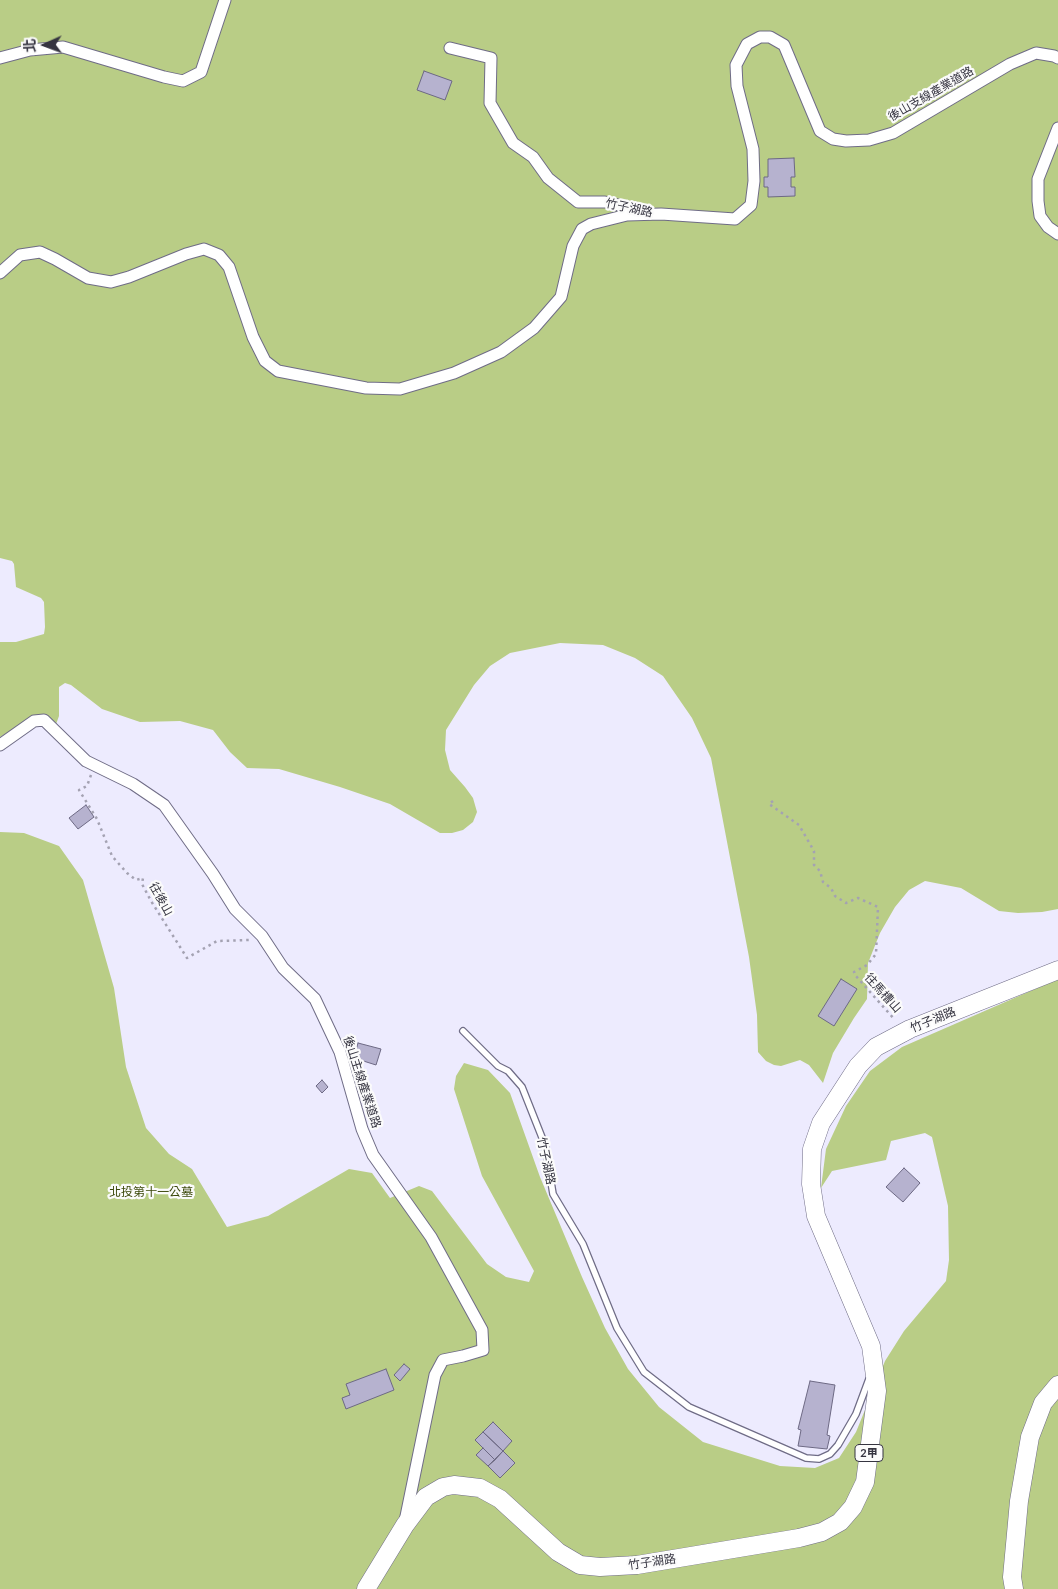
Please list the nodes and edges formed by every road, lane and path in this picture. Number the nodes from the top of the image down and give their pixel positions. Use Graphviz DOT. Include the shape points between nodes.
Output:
graph roads {
  1 [pos="225,0"];
  2 [pos="450,48"];
  3 [pos="0,58"];
  4 [pos="1058,58"];
  5 [pos="1058,128"];
  6 [pos="661,214"];
  7 [pos="1058,234"];
  8 [pos="0,272"];
  9 [pos="0,746"];
  10 [pos="95,765"];
  11 [pos="773,801"];
  12 [pos="262,936"];
  13 [pos="1058,970"];
  14 [pos="463,1031"];
  15 [pos="906,1031"];
  16 [pos="873,1358"];
  17 [pos="1058,1385"];
  18 [pos="405,1525"];
  19 [pos="366,1589"];
  20 [pos="1014,1589"];
  1 -- 3 [label="street" via="202,72 183,81 63,47 30,50"];
  2 -- 6 [label="street, 竹子湖路" via="491,58 490,102 513,143 534,157 548,178 578,202 605,202"];
  4 -- 6 [label="street, 後山支線產業道路" via="1036,53 1010,64 893,133 869,140 846,141 832,139 820,131 784,45 770,37 760,37 747,44 736,65 737,86 753,149 751,205 735,219"];
  5 -- 7 [label="street" via="1038,179 1038,201 1040,216"];
  6 -- 8 [label="street, 後山支線產業道路" via="628,215 582,229 573,246 561,297 534,328 501,352 454,373 400,389 366,388 278,371 265,361 253,337 229,267 219,255 204,249 111,282 88,278 40,252 20,254"];
  9 -- 10 [label="street, 後山主線產業道路" via="34,721 44,720 86,761"];
  10 -- 12 [label="street, 後山主線產業道路" via="133,784 164,805 235,908"];
  10 -- 12 [label="path, 往後山" via="87,786 79,790 97,819 112,856 136,880 142,878 151,901 187,958 217,941 253,940 254,936"];
  11 -- 15 [label="path, 往馬槽山" via="769,804 799,825 814,851 814,865 835,896 846,903 858,898 878,907 876,954 867,965 854,972"];
  12 -- 18 [label="street, 後山主線產業道路" via="283,968 315,999 340,1052 362,1129 373,1155 432,1238 482,1330 483,1350 443,1360 435,1375"];
  13 -- 15 [label="main road, 竹子湖路 / 2甲"];
  14 -- 16 [label="lane, 竹子湖路" via="498,1066 508,1070 522,1087 545,1146 553,1194 583,1244 617,1328 644,1372 689,1407 789,1452 806,1458 819,1458 830,1454 838,1445 856,1414"];
  15 -- 16 [label="main road, 竹子湖路 / 2甲" via="876,1047 858,1066 821,1123 812,1148 810,1184 816,1216 871,1346"];
  16 -- 18 [label="main road, 竹子湖路 / 2甲" via="877,1391 865,1482 853,1507 840,1522 822,1532 638,1566 600,1567 580,1564 558,1552 500,1499 480,1488 454,1485 426,1497"];
  17 -- 20 [label="main road" via="1043,1403 1030,1437 1017,1518 1012,1577"];
  18 -- 19 [label="main road, 竹子湖路 / 2甲"];
}
